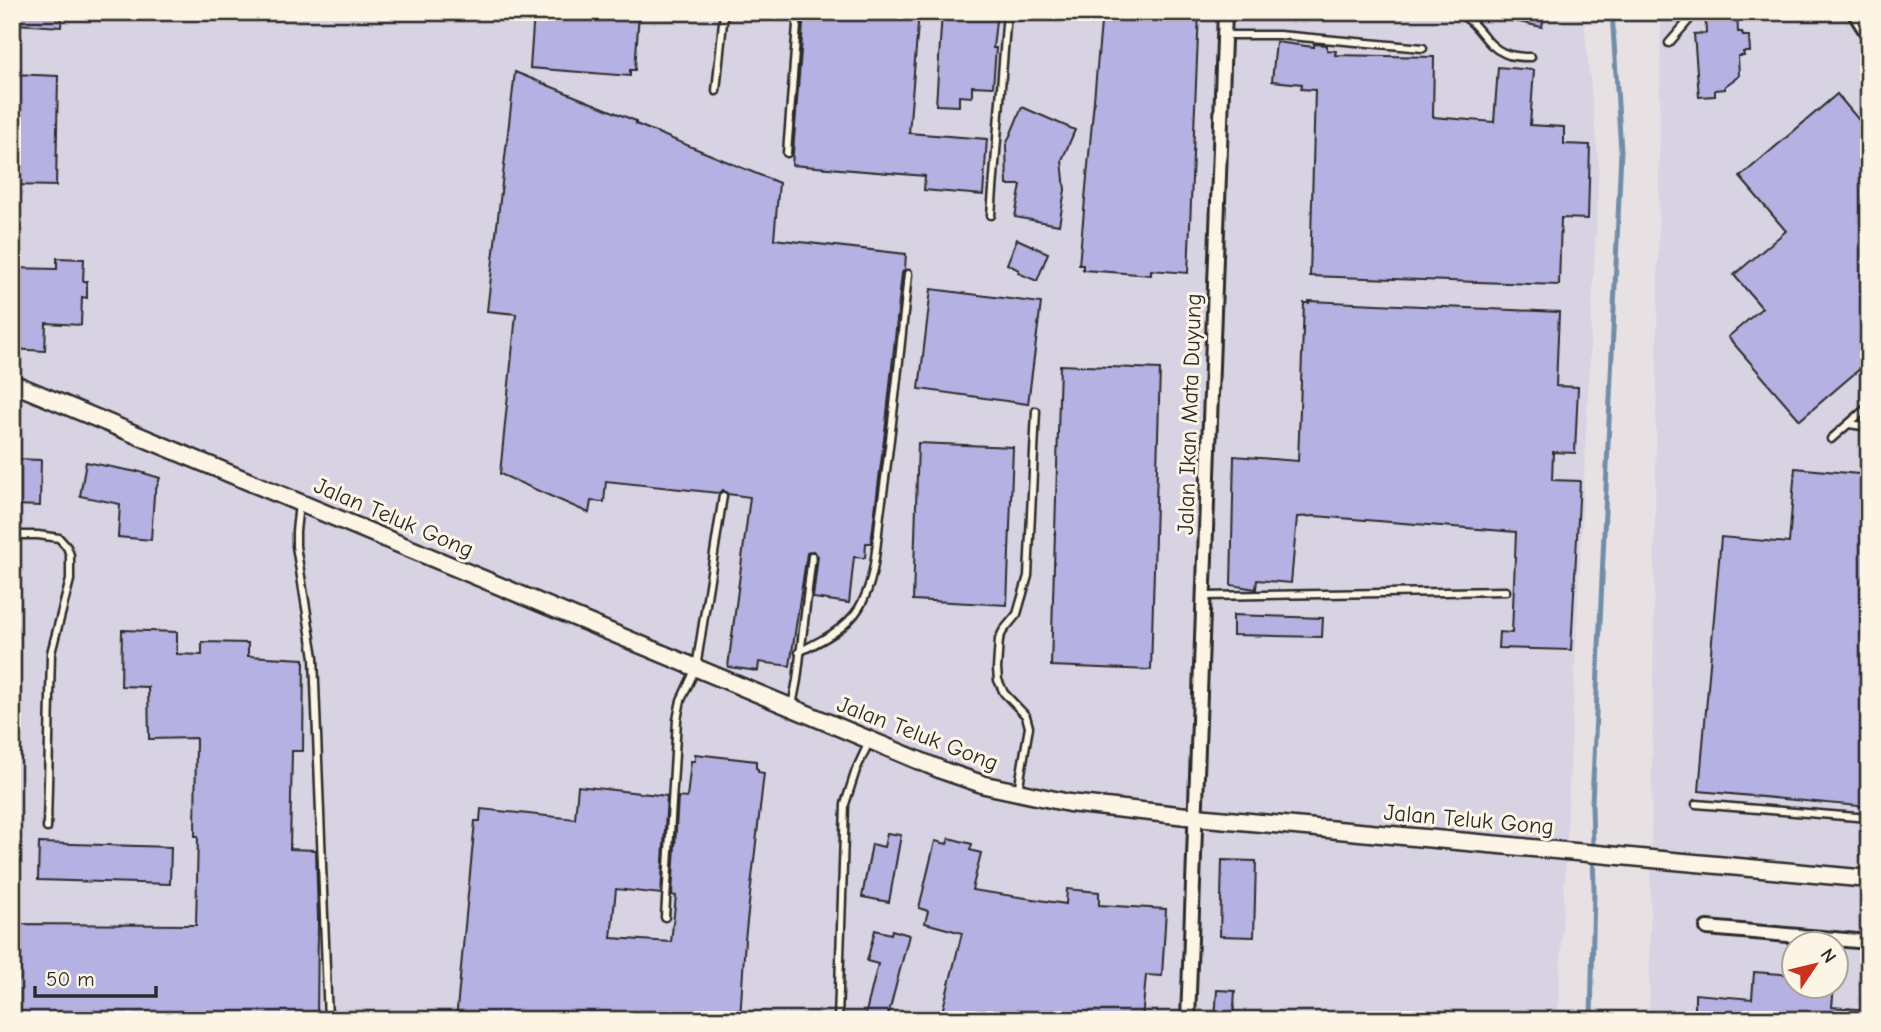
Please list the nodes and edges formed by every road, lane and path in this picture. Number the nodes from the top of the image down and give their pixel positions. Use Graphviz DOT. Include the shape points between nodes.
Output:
graph roads {
  1 [pos="724,12"];
  2 [pos="798,12"];
  3 [pos="1007,12"];
  4 [pos="1225,12"];
  5 [pos="1452,12"];
  6 [pos="1696,12"];
  7 [pos="1854,12"];
  8 [pos="1224,35"];
  9 [pos="1869,36"];
  10 [pos="1669,43"];
  11 [pos="1423,48"];
  12 [pos="1531,57"];
  13 [pos="716,91"];
  14 [pos="787,153"];
  15 [pos="991,215"];
  16 [pos="908,274"];
  17 [pos="12,383"];
  18 [pos="1869,406"];
  19 [pos="1036,411"];
  20 [pos="1849,424"];
  21 [pos="1869,426"];
  22 [pos="1831,439"];
  23 [pos="723,496"];
  24 [pos="299,502"];
  25 [pos="12,535"];
  26 [pos="812,556"];
  27 [pos="1506,591"];
  28 [pos="1203,596"];
  29 [pos="799,652"];
  30 [pos="696,668"];
  31 [pos="792,708"];
  32 [pos="870,740"];
  33 [pos="1017,793"];
  34 [pos="1696,804"];
  35 [pos="1196,817"];
  36 [pos="1869,818"];
  37 [pos="47,828"];
  38 [pos="1869,879"];
  39 [pos="665,917"];
  40 [pos="1707,928"];
  41 [pos="1869,942"];
  42 [pos="328,1020"];
  43 [pos="838,1020"];
  44 [pos="1188,1020"];
  1 -- 13 [label="lane"];
  2 -- 14 [label="lane"];
  3 -- 15 [label="lane"];
  4 -- 8 [label="street, Jalan Ikan Mata Duyung"];
  5 -- 12 [label="lane" via="1470,19 1504,53"];
  6 -- 10 [label="lane"];
  7 -- 9 [label="street"];
  8 -- 11 [label="lane" via="1279,35"];
  8 -- 28 [label="street, Jalan Ikan Mata Duyung"];
  16 -- 29 [label="lane" via="870,584 848,622"];
  17 -- 24 [label="street, Jalan Teluk Gong"];
  18 -- 20 [label="lane"];
  19 -- 33 [label="lane" via="1028,576 1017,614 999,639 997,669 1004,693 1019,707 1029,727"];
  20 -- 21 [label="lane"];
  20 -- 22 [label="lane"];
  23 -- 30 [label="lane"];
  24 -- 30 [label="street, Jalan Teluk Gong"];
  24 -- 42 [label="lane" via="296,546 314,657"];
  25 -- 37 [label="lane" via="59,538 70,555 70,580 51,653"];
  26 -- 29 [label="lane"];
  27 -- 28 [label="lane"];
  28 -- 35 [label="street, Jalan Ikan Mata Duyung"];
  29 -- 31 [label="lane"];
  30 -- 31 [label="street, Jalan Teluk Gong"];
  30 -- 39 [label="lane" via="677,720"];
  31 -- 32 [label="street, Jalan Teluk Gong"];
  32 -- 33 [label="street, Jalan Teluk Gong" via="954,775"];
  32 -- 43 [label="lane" via="845,804"];
  33 -- 35 [label="street, Jalan Teluk Gong"];
  34 -- 36 [label="lane"];
  35 -- 38 [label="street, Jalan Teluk Gong"];
  35 -- 44 [label="street, Jalan Ikan Mata Duyung"];
  40 -- 41 [label="street"];
}
